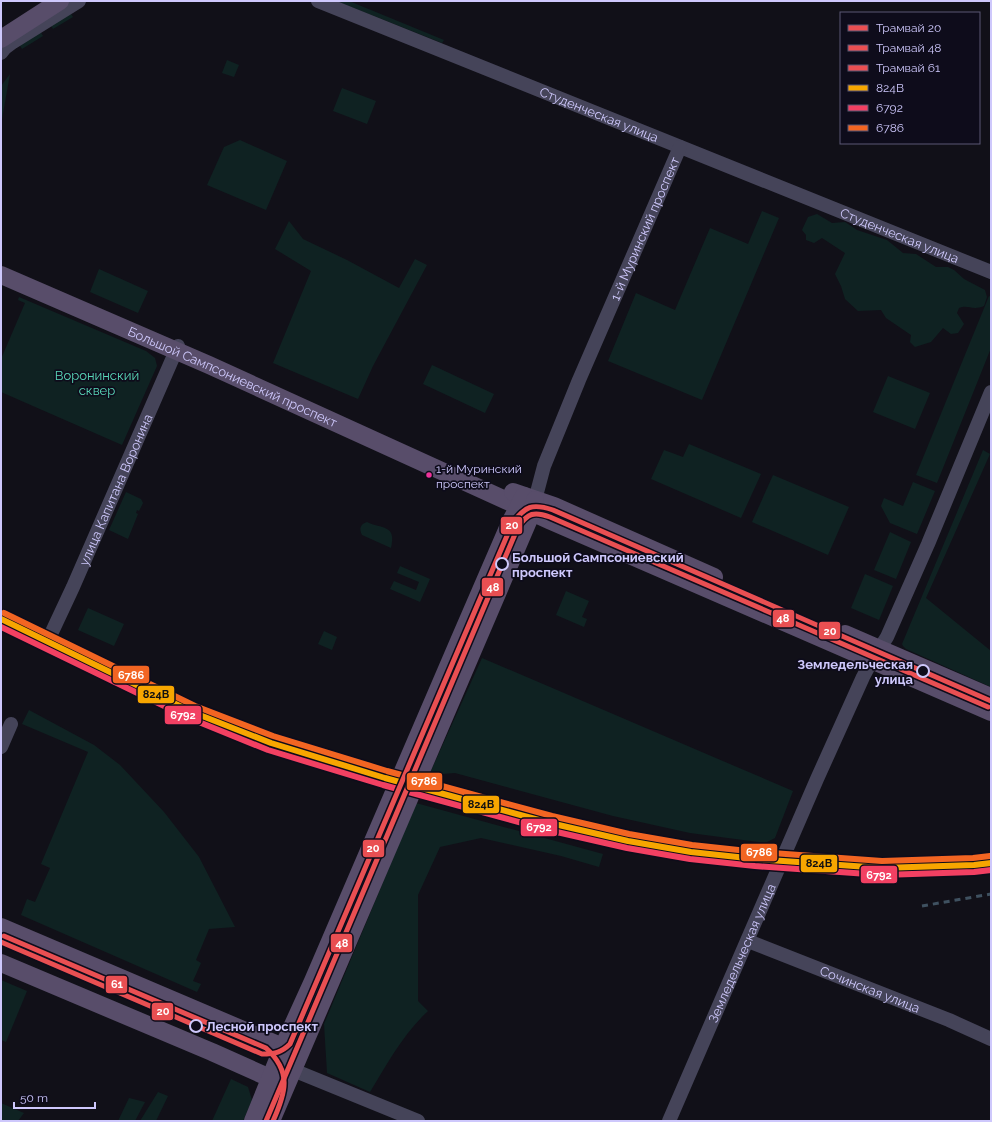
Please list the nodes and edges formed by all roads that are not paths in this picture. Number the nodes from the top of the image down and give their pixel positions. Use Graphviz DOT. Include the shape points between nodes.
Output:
graph roads {
  1 [pos="60,1"];
  2 [pos="79,1"];
  3 [pos="318,1"];
  4 [pos="1,39"];
  5 [pos="1,53"];
  6 [pos="680,147"];
  7 [pos="1,268"];
  8 [pos="991,272"];
  9 [pos="1,275"];
  10 [pos="177,348"];
  11 [pos="991,392"];
  12 [pos="527,504"];
  13 [pos="51,634"];
  14 [pos="876,654"];
  15 [pos="991,697"];
  16 [pos="991,712"];
  17 [pos="11,724"];
  18 [pos="1,747"];
  19 [pos="1,927"];
  20 [pos="748,940"];
  21 [pos="1,963"];
  22 [pos="991,1039"];
  23 [pos="283,1047"];
  24 [pos="293,1070"];
  25 [pos="270,1078"];
  26 [pos="253,1121"];
  27 [pos="271,1121"];
  28 [pos="418,1121"];
  29 [pos="669,1121"];
  1 -- 4 [label="main road"];
  2 -- 5 [label="street" via="13,42"];
  3 -- 6 [label="street, Студенческая улица"];
  6 -- 8 [label="street, Студенческая улица"];
  6 -- 12 [label="street, 1-й Муринский проспект"];
  7 -- 10 [label="main road, Большой Сампсониевский проспект"];
  9 -- 10 [label="main road, Большой Сампсониевский проспект"];
  10 -- 12 [label="main road, Большой Сампсониевский проспект"];
  10 -- 13 [label="street, улица Капитана Воронина"];
  11 -- 14 [label="street, Земледельческая улица" via="928,544 887,637"];
  12 -- 14 [label="main road, Большой Сампсониевский проспект"];
  12 -- 23 [label="main road, 1-й Муринский проспект" via="458,640"];
  12 -- 24 [label="main road, 1-й Муринский проспект"];
  14 -- 15 [label="main road, Большой Сампсониевский проспект"];
  14 -- 16 [label="main road, Большой Сампсониевский проспект"];
  14 -- 20 [label="street, Земледельческая улица" via="820,772"];
  17 -- 18 [label="street"];
  19 -- 23 [label="main road"];
  20 -- 22 [label="street, Сочинская улица"];
  20 -- 29 [label="street, Земледельческая улица"];
  21 -- 25 [label="main road"];
  23 -- 24 [label="main road"];
  23 -- 25 [label="main road, 1-й Муринский проспект"];
  24 -- 25 [label="main road"];
  24 -- 27 [label="main road, 1-й Муринский проспект"];
  24 -- 28 [label="street"];
  25 -- 26 [label="main road, 1-й Муринский проспект"];
}
